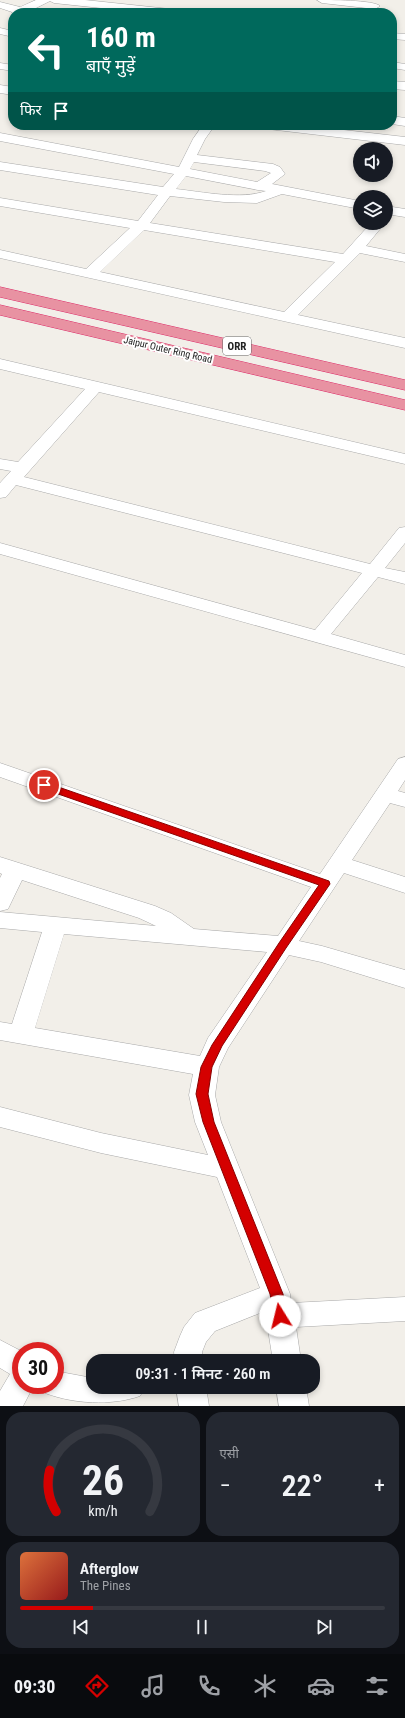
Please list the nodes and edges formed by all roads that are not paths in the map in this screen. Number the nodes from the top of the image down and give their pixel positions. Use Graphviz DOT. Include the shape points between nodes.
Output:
graph roads {
  1 [pos="44,0"];
  2 [pos="54,0"];
  3 [pos="322,0"];
  4 [pos="374,6"];
  5 [pos="27,8"];
  6 [pos="104,8"];
  7 [pos="206,130"];
  8 [pos="308,130"];
  9 [pos="0,137"];
  10 [pos="405,142"];
  11 [pos="189,158"];
  12 [pos="0,166"];
  13 [pos="183,171"];
  14 [pos="258,186"];
  15 [pos="281,190"];
  16 [pos="167,192"];
  17 [pos="0,202"];
  18 [pos="353,204"];
  19 [pos="393,212"];
  20 [pos="405,214"];
  21 [pos="142,224"];
  22 [pos="372,230"];
  23 [pos="357,248"];
  24 [pos="0,254"];
  25 [pos="405,258"];
  26 [pos="345,259"];
  27 [pos="90,273"];
  28 [pos="0,285"];
  29 [pos="0,292"];
  30 [pos="70,306"];
  31 [pos="0,310"];
  32 [pos="287,317"];
  33 [pos="0,322"];
  34 [pos="405,343"];
  35 [pos="188,354"];
  36 [pos="0,364"];
  37 [pos="405,385"];
  38 [pos="96,386"];
  39 [pos="405,405"];
  40 [pos="405,459"];
  41 [pos="0,464"];
  42 [pos="17,474"];
  43 [pos="0,493"];
  44 [pos="405,532"];
  45 [pos="3,553"];
  46 [pos="374,570"];
  47 [pos="405,578"];
  48 [pos="319,637"];
  49 [pos="405,661"];
  50 [pos="405,764"];
  51 [pos="0,770"];
  52 [pos="395,797"];
  53 [pos="338,863"];
  54 [pos="7,867"];
  55 [pos="325,884"];
  56 [pos="405,885"];
  57 [pos="0,903"];
  58 [pos="0,920"];
  59 [pos="56,924"];
  60 [pos="190,937"];
  61 [pos="282,945"];
  62 [pos="405,980"];
  63 [pos="10,1033"];
  64 [pos="206,1067"];
  65 [pos="0,1117"];
  66 [pos="227,1169"];
  67 [pos="278,1305"];
  68 [pos="405,1309"];
  69 [pos="0,1352"];
  70 [pos="188,1354"];
  71 [pos="286,1354"];
  72 [pos="12,1360"];
  73 [pos="64,1386"];
  74 [pos="86,1390"];
  75 [pos="14,1394"];
  76 [pos="192,1394"];
  77 [pos="292,1394"];
  78 [pos="7,1406"];
  79 [pos="194,1406"];
  80 [pos="294,1406"];
  1 -- 5 [label="street"];
  2 -- 6 [label="street"];
  3 -- 4 [label="street"];
  7 -- 11 [label="street"];
  8 -- 10 [label="street"];
  9 -- 13 [label="street"];
  11 -- 13 [label="street"];
  11 -- 14 [label="street" via="268,167 275,170 278,174"];
  12 -- 16 [label="street"];
  13 -- 14 [label="street"];
  13 -- 16 [label="street"];
  14 -- 15 [label="street"];
  15 -- 16 [label="street" via="257,199 242,200"];
  15 -- 18 [label="street"];
  16 -- 21 [label="street"];
  17 -- 21 [label="street"];
  19 -- 20 [label="street"];
  21 -- 26 [label="street"];
  21 -- 27 [label="street"];
  22 -- 23 [label="street"];
  23 -- 25 [label="street"];
  23 -- 26 [label="street"];
  24 -- 27 [label="street"];
  26 -- 32 [label="street"];
  27 -- 32 [label="street"];
  28 -- 30 [label="highway"];
  29 -- 30 [label="highway"];
  30 -- 37 [label="highway, Jaipur Outer Ring Road / ORR"];
  31 -- 35 [label="highway, Jaipur Outer Ring Road / ORR"];
  32 -- 34 [label="street"];
  33 -- 35 [label="highway"];
  35 -- 39 [label="highway, Jaipur Outer Ring Road / ORR"];
  36 -- 38 [label="street"];
  38 -- 40 [label="street"];
  38 -- 42 [label="street"];
  41 -- 42 [label="street"];
  42 -- 43 [label="street"];
  42 -- 46 [label="street"];
  44 -- 46 [label="street"];
  45 -- 48 [label="street"];
  46 -- 47 [label="street"];
  46 -- 48 [label="street"];
  48 -- 49 [label="street"];
  50 -- 52 [label="street"];
  51 -- 55 [label="street"];
  52 -- 53 [label="street"];
  53 -- 55 [label="street"];
  53 -- 56 [label="street"];
  54 -- 57 [label="street"];
  54 -- 60 [label="street" via="147,912"];
  55 -- 61 [label="street"];
  58 -- 59 [label="street"];
  59 -- 60 [label="street"];
  59 -- 63 [label="street"];
  60 -- 61 [label="street"];
  61 -- 62 [label="street" via="322,954"];
  61 -- 64 [label="street" via="217,1045"];
  63 -- 64 [label="street"];
  64 -- 66 [label="street" via="202,1094 208,1122"];
  65 -- 66 [label="street" via="101,1143"];
  66 -- 67 [label="street"];
  67 -- 68 [label="street"];
  67 -- 70 [label="street" via="205,1322 194,1336"];
  67 -- 71 [label="street"];
  69 -- 72 [label="street"];
  73 -- 74 [label="street"];
  75 -- 78 [label="street"];
  76 -- 79 [label="street"];
  77 -- 80 [label="street"];
}
